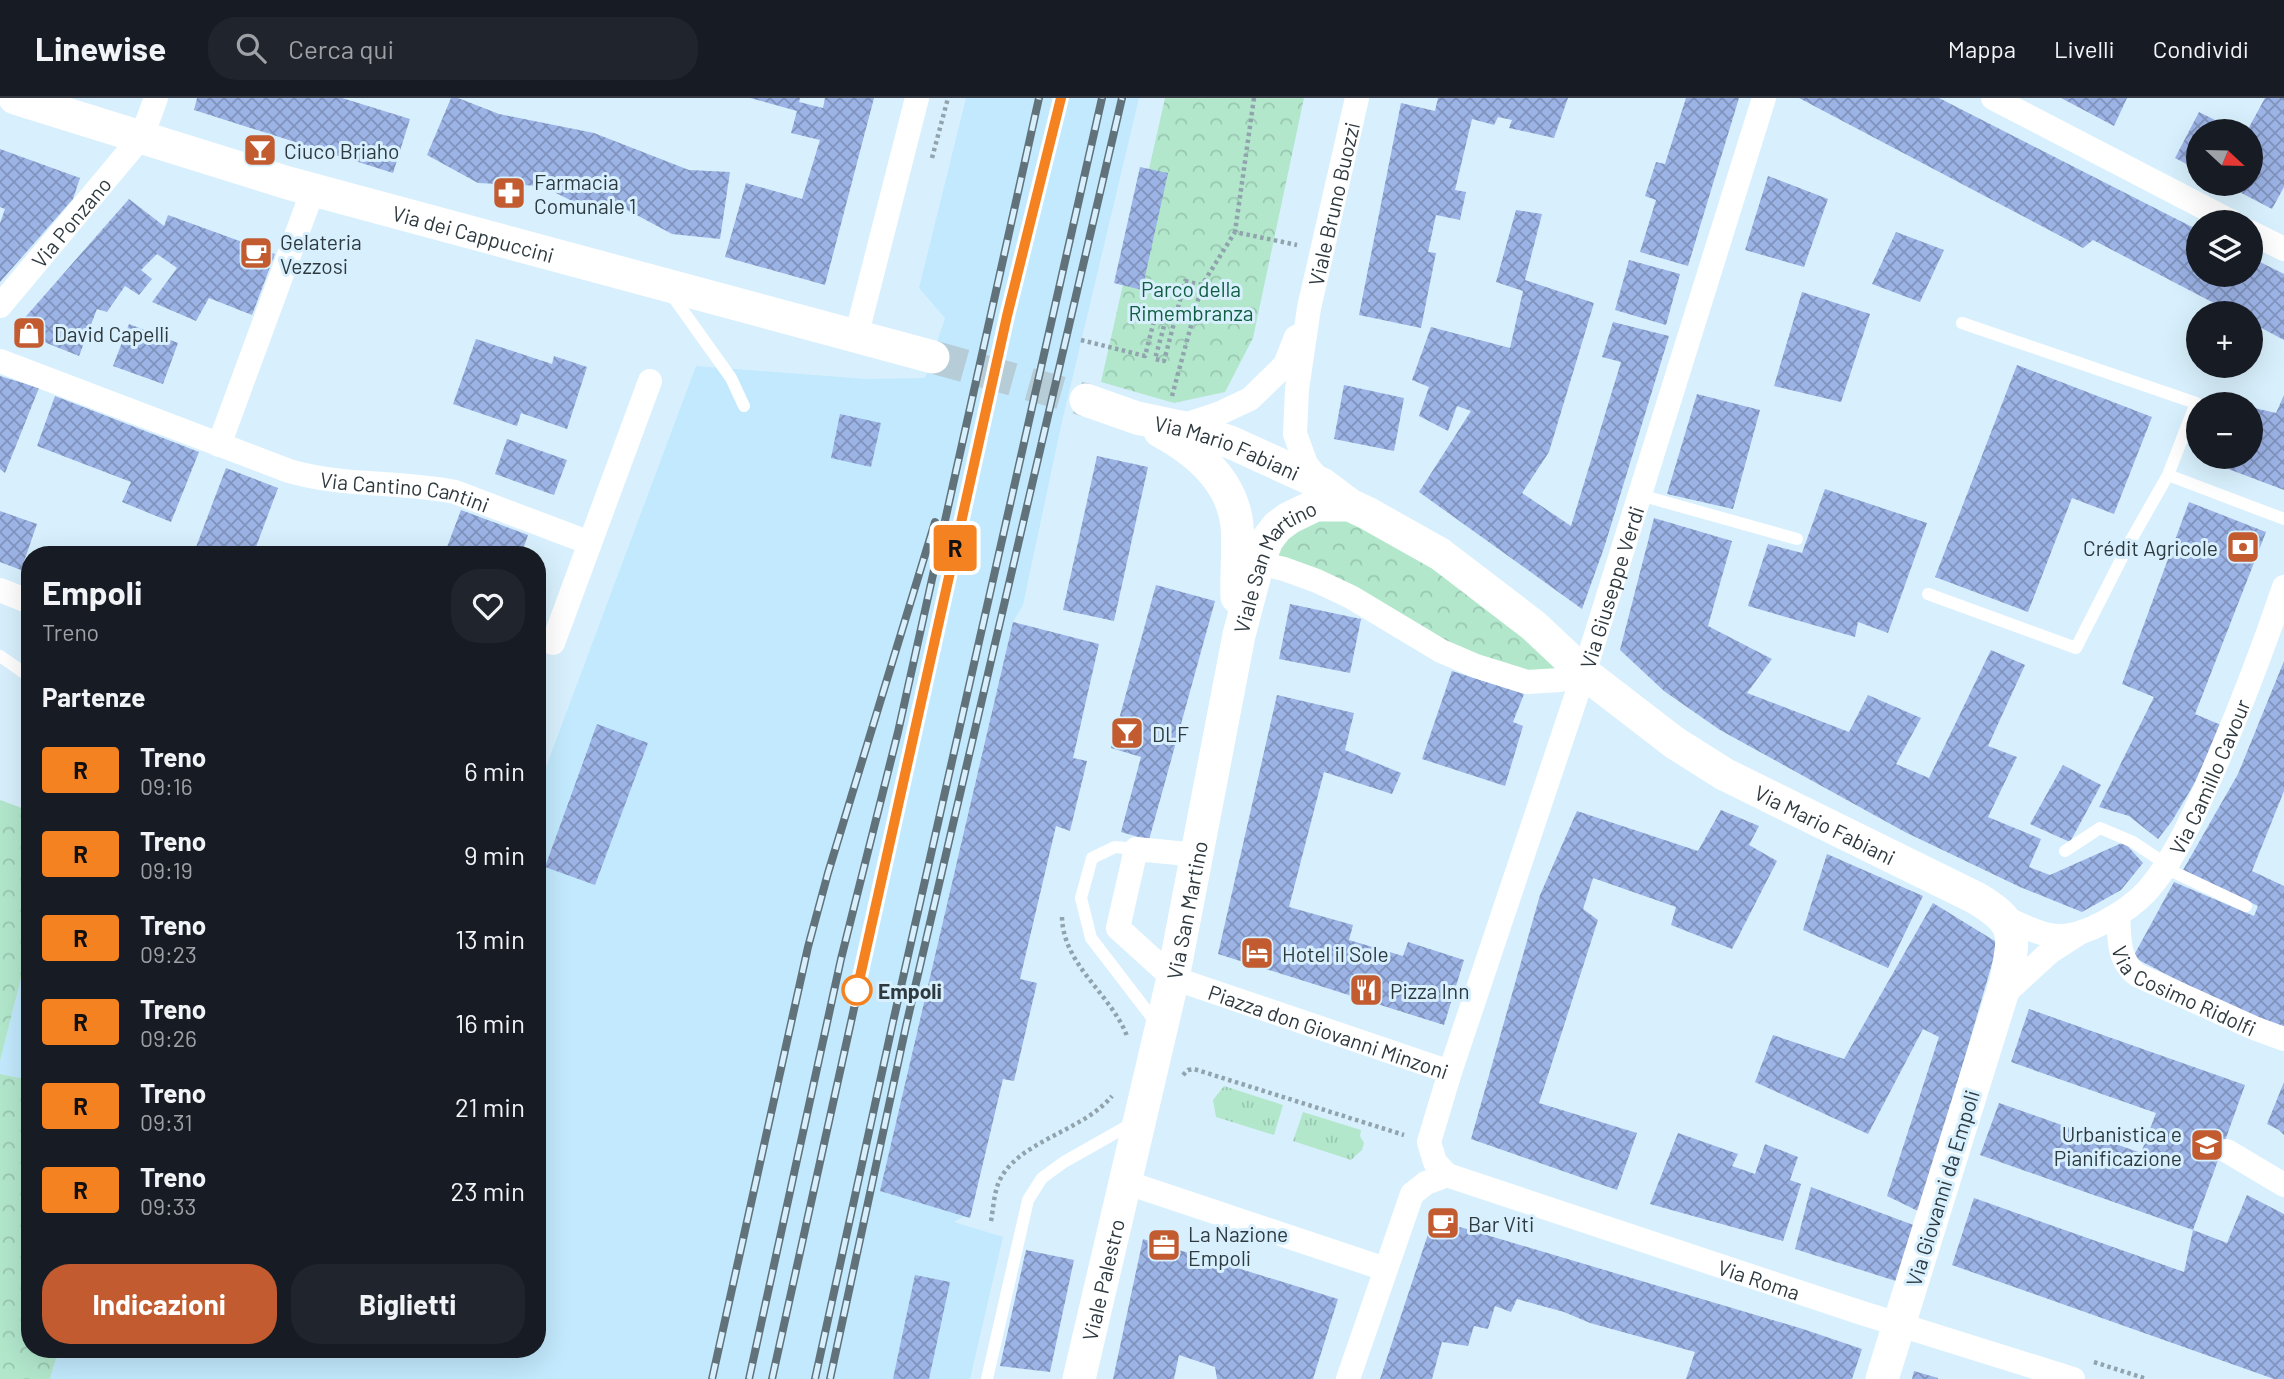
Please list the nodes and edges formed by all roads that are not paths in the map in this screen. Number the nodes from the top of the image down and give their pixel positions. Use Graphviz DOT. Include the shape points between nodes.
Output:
graph roads {
  1 [pos="15,98"];
  2 [pos="156,98"];
  3 [pos="917,98"];
  4 [pos="1357,98"];
  5 [pos="1764,98"];
  6 [pos="1993,98"];
  7 [pos="142,136"];
  8 [pos="313,190"];
  9 [pos="2209,210"];
  10 [pos="2263,238"];
  11 [pos="2284,249"];
  12 [pos="664,285"];
  13 [pos="0,306"];
  14 [pos="1309,308"];
  15 [pos="1962,323"];
  16 [pos="856,337"];
  17 [pos="933,357"];
  18 [pos="0,361"];
  19 [pos="650,381"];
  20 [pos="1086,400"];
  21 [pos="744,406"];
  22 [pos="1176,412"];
  23 [pos="1137,418"];
  24 [pos="219,445"];
  25 [pos="2168,475"];
  26 [pos="1322,484"];
  27 [pos="1640,495"];
  28 [pos="1358,509"];
  29 [pos="2284,519"];
  30 [pos="1797,539"];
  31 [pos="590,543"];
  32 [pos="1258,563"];
  33 [pos="2284,587"];
  34 [pos="0,590"];
  35 [pos="1928,594"];
  36 [pos="21,599"];
  37 [pos="1239,635"];
  38 [pos="553,643"];
  39 [pos="0,656"];
  40 [pos="21,671"];
  41 [pos="1584,673"];
  42 [pos="1136,849"];
  43 [pos="2065,851"];
  44 [pos="1198,855"];
  45 [pos="2164,866"];
  46 [pos="2246,906"];
  47 [pos="2118,916"];
  48 [pos="2005,918"];
  49 [pos="2085,929"];
  50 [pos="1174,978"];
  51 [pos="2001,997"];
  52 [pos="1161,1030"];
  53 [pos="2284,1039"];
  54 [pos="1450,1072"];
  55 [pos="1140,1119"];
  56 [pos="2228,1151"];
  57 [pos="1447,1175"];
  58 [pos="1125,1182"];
  59 [pos="2284,1185"];
  60 [pos="1385,1269"];
  61 [pos="1900,1325"];
  62 [pos="987,1379"];
  63 [pos="1079,1379"];
  64 [pos="1348,1379"];
  65 [pos="1882,1379"];
  66 [pos="2073,1379"];
  1 -- 7 [label="main road, Via dei Cappuccini"];
  2 -- 7 [label="street, Via Ponzano"];
  3 -- 16 [label="street"];
  4 -- 14 [label="street, Viale Bruno Buozzi"];
  5 -- 27 [label="street, Via Giuseppe Verdi"];
  6 -- 9 [label="street"];
  7 -- 8 [label="main road, Via dei Cappuccini"];
  7 -- 13 [label="street, Via Ponzano"];
  8 -- 12 [label="main road, Via dei Cappuccini"];
  8 -- 24 [label="street"];
  10 -- 11 [label="street"];
  12 -- 16 [label="main road, Via dei Cappuccini"];
  12 -- 21 [label="lane" via="731,378"];
  14 -- 22 [label="street, Viale Bruno Buozzi" via="1285,365 1250,399"];
  14 -- 26 [label="street, Viale Bruno Buozzi" via="1295,434 1306,464"];
  15 -- 25 [label="lane" via="2196,403"];
  16 -- 17 [label="main road, Via dei Cappuccini"];
  18 -- 24 [label="street, Via Cantino Cantini"];
  19 -- 31 [label="street"];
  20 -- 23 [label="main road"];
  22 -- 23 [label="main road, Via Mario Fabiani"];
  22 -- 26 [label="main road, Via Mario Fabiani"];
  23 -- 37 [label="main road, Viale San Martino" via="1187,446 1214,471 1227,495 1237,524"];
  24 -- 31 [label="street, Via Cantino Cantini" via="325,480 456,492"];
  25 -- 29 [label="lane"];
  25 -- 35 [label="lane" via="2076,648"];
  26 -- 28 [label="main road, Via Mario Fabiani"];
  27 -- 30 [label="lane"];
  27 -- 41 [label="street, Via Giuseppe Verdi"];
  28 -- 32 [label="main road, Viale San Martino" via="1316,505 1289,517 1267,540"];
  28 -- 41 [label="main road, Via Mario Fabiani" via="1440,554 1534,625"];
  31 -- 38 [label="street"];
  32 -- 37 [label="main road, Viale San Martino"];
  32 -- 41 [label="street" via="1351,597 1441,651 1476,666 1527,682"];
  33 -- 45 [label="street, Via Camillo Cavour" via="2259,662 2197,809"];
  34 -- 36 [label="street"];
  37 -- 44 [label="main road, Via San Martino"];
  39 -- 40 [label="lane"];
  41 -- 48 [label="main road, Via Mario Fabiani" via="1675,743 1724,774 1976,898"];
  41 -- 54 [label="street, Via Giuseppe Verdi"];
  42 -- 44 [label="street"];
  42 -- 50 [label="street, Piazza don Giovanni Minzoni" via="1118,928"];
  42 -- 52 [label="lane" via="1115,847 1092,858 1081,898 1091,938"];
  43 -- 45 [label="lane" via="2100,828 2133,842"];
  44 -- 50 [label="main road, Via San Martino"];
  45 -- 46 [label="lane"];
  45 -- 47 [label="street, Via Camillo Cavour" via="2145,893"];
  47 -- 49 [label="street, Via Camillo Cavour"];
  47 -- 53 [label="street, Via Cosimo Ridolfi" via="2120,951 2127,967 2137,975"];
  48 -- 49 [label="street, Via Mario Fabiani" via="2061,936"];
  48 -- 51 [label="main road, Via Giovanni da Empoli" via="2012,943"];
  49 -- 51 [label="street"];
  50 -- 52 [label="main road, Via San Martino"];
  50 -- 54 [label="street, Piazza don Giovanni Minzoni"];
  51 -- 61 [label="main road, Via Giovanni da Empoli"];
  52 -- 55 [label="main road, Via San Martino"];
  54 -- 57 [label="street, Piazza don Giovanni Minzoni" via="1429,1142 1435,1162"];
  55 -- 58 [label="main road, Via San Martino"];
  55 -- 62 [label="lane" via="1064,1162 1042,1178 1028,1200"];
  56 -- 59 [label="street"];
  57 -- 60 [label="street" via="1412,1194"];
  57 -- 61 [label="street, Via Roma"];
  58 -- 60 [label="street"];
  58 -- 63 [label="main road, Viale Palestro"];
  60 -- 64 [label="street"];
  61 -- 65 [label="main road, Via Giovanni da Empoli"];
  61 -- 66 [label="street, Via Roma"];
}
